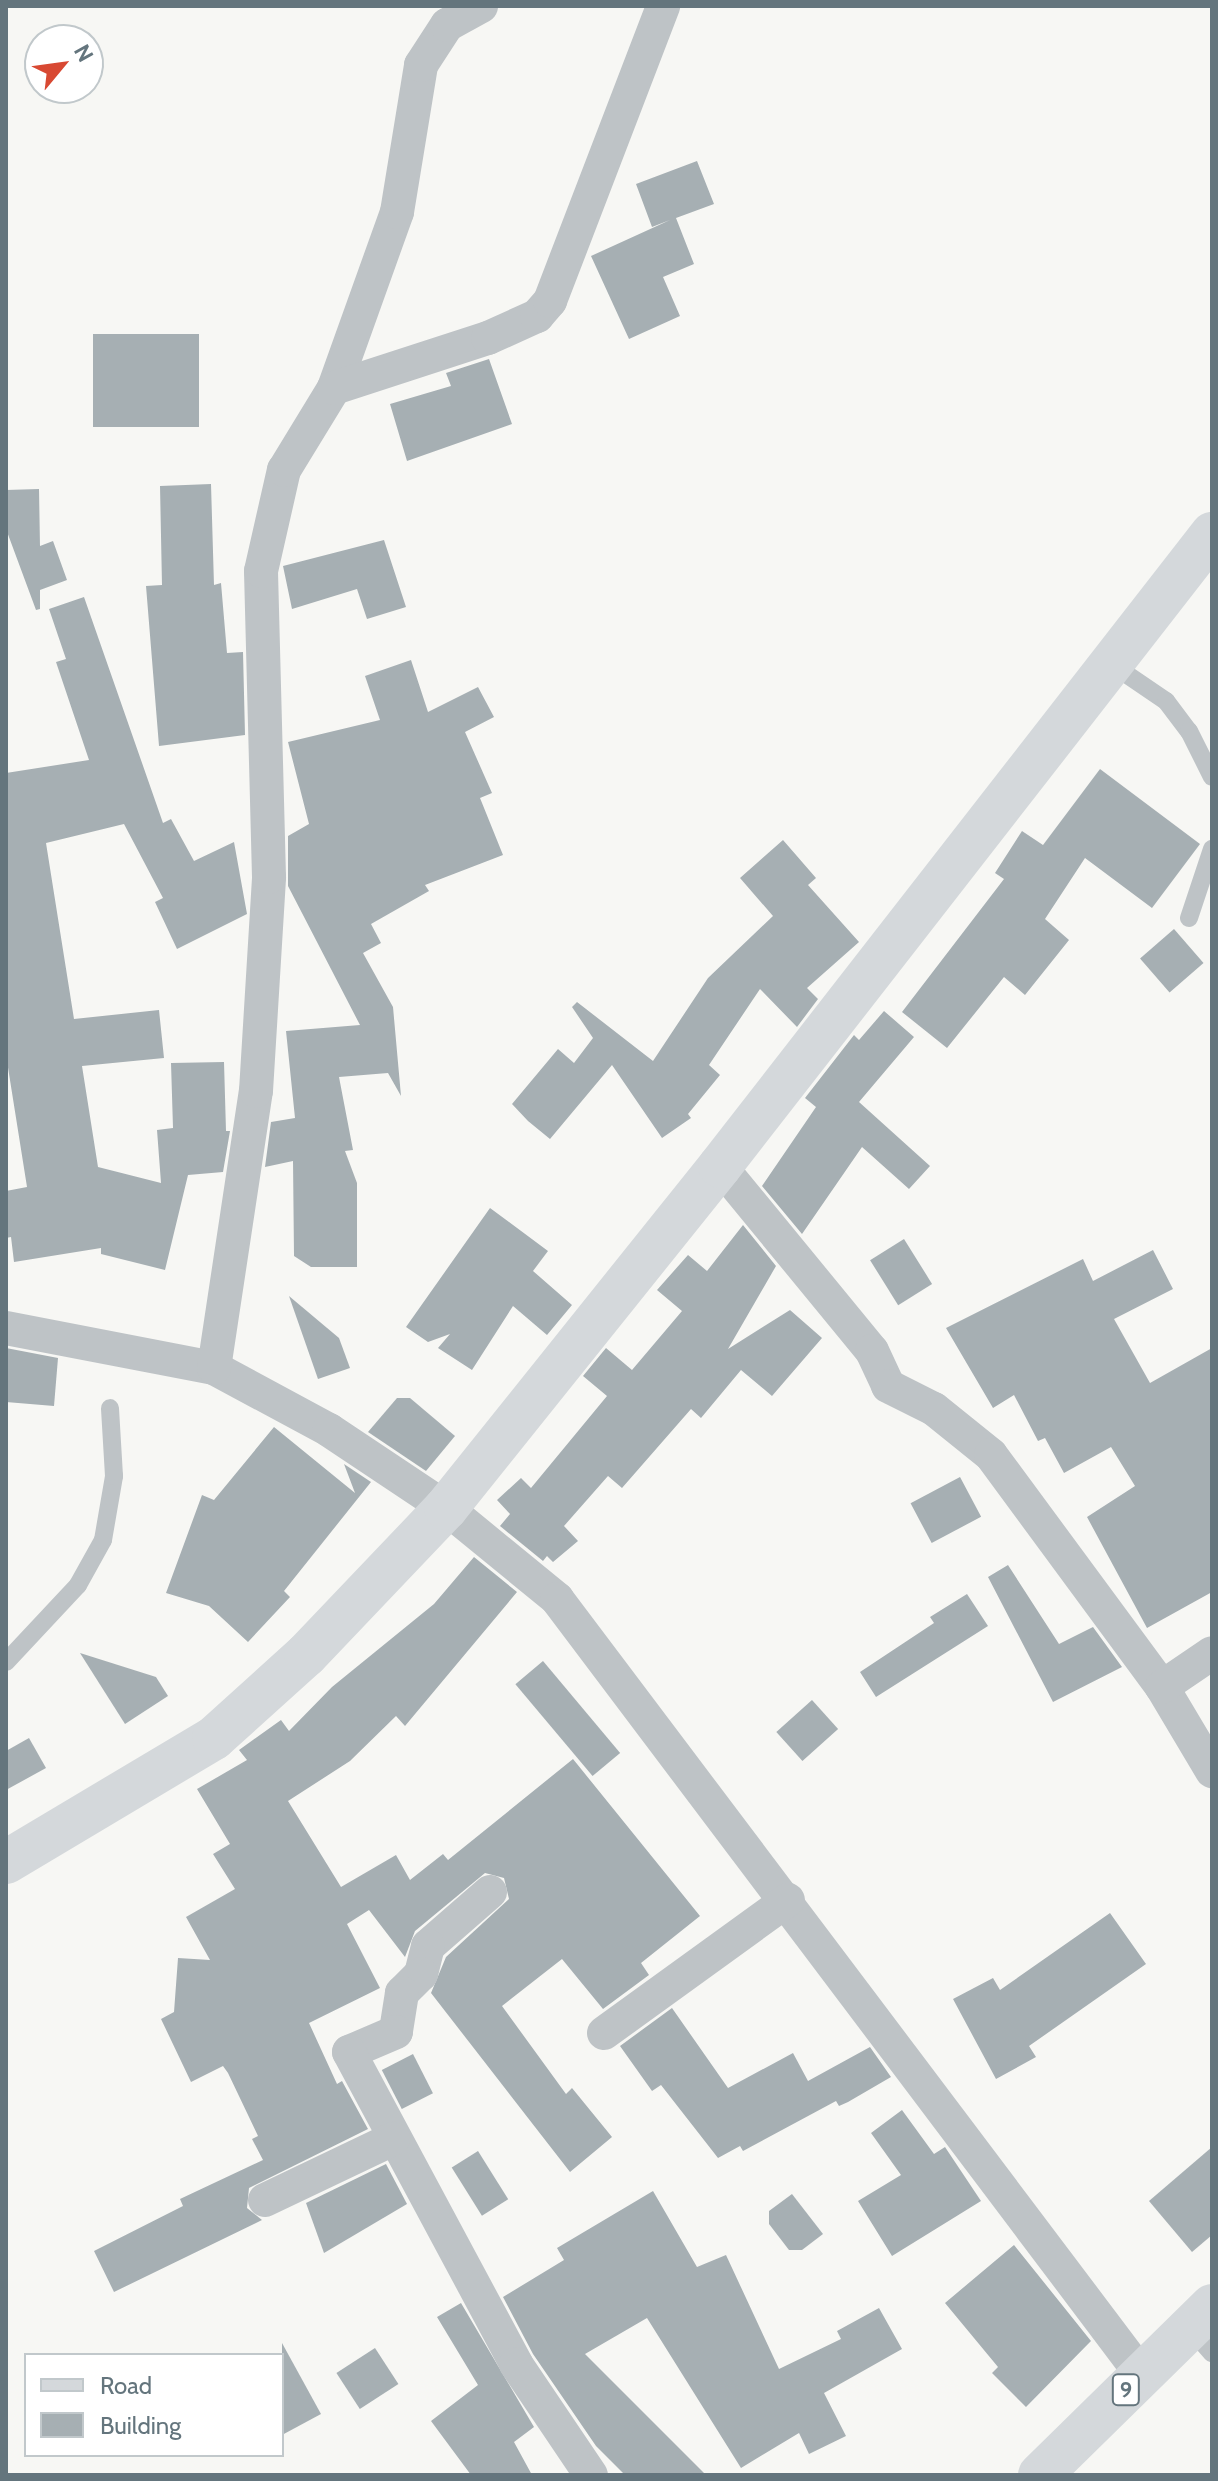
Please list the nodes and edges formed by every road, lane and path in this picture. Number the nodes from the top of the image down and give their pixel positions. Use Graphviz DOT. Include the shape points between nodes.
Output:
graph roads {
  1 [pos="481,6"];
  2 [pos="663,6"];
  3 [pos="334,388"];
  4 [pos="1212,534"];
  5 [pos="1110,663"];
  6 [pos="1212,777"];
  7 [pos="1212,849"];
  8 [pos="1189,918"];
  9 [pos="720,1166"];
  10 [pos="6,1328"];
  11 [pos="214,1368"];
  12 [pos="110,1408"];
  13 [pos="446,1508"];
  14 [pos="1212,1653"];
  15 [pos="6,1662"];
  16 [pos="1162,1687"];
  17 [pos="1212,1771"];
  18 [pos="6,1862"];
  19 [pos="490,1892"];
  20 [pos="788,1900"];
  21 [pos="604,2033"];
  22 [pos="393,2139"];
  23 [pos="265,2200"];
  24 [pos="1204,2329"];
  25 [pos="1142,2375"];
  26 [pos="1050,2472"];
  27 [pos="591,2475"];
  1 -- 3 [label="street" via="447,25 421,65 397,212"];
  2 -- 3 [label="street" via="550,301 537,316 488,338"];
  3 -- 11 [label="street" via="284,470 261,571 268,892 256,1091"];
  4 -- 5 [label="main road"];
  5 -- 6 [label="lane" via="1166,701 1195,740"];
  5 -- 9 [label="main road"];
  7 -- 8 [label="lane"];
  9 -- 13 [label="main road"];
  9 -- 16 [label="street" via="872,1351 888,1386 934,1409 991,1455"];
  10 -- 11 [label="street"];
  11 -- 13 [label="street" via="329,1430"];
  12 -- 15 [label="lane" via="114,1476 103,1540 78,1585"];
  13 -- 18 [label="main road" via="306,1655 214,1738"];
  13 -- 20 [label="street" via="557,1599"];
  14 -- 16 [label="street"];
  16 -- 17 [label="street"];
  19 -- 22 [label="street" via="428,1946 421,1974 402,1993 396,2032 349,2052"];
  20 -- 21 [label="street"];
  20 -- 25 [label="street"];
  22 -- 23 [label="street"];
  22 -- 27 [label="street" via="516,2364"];
  24 -- 25 [label="main road, 9"];
  25 -- 26 [label="main road, 9"];
}
